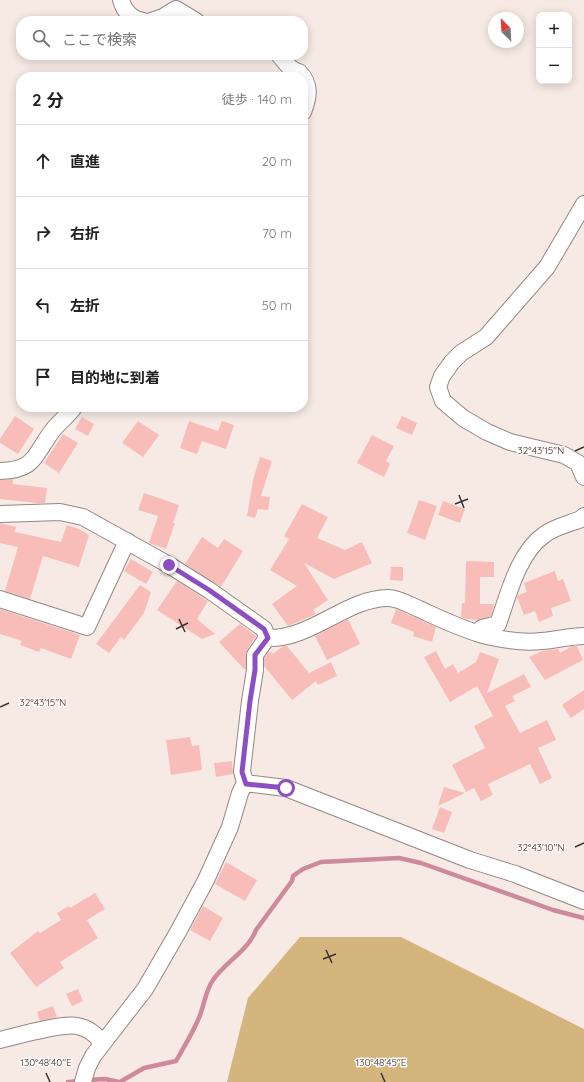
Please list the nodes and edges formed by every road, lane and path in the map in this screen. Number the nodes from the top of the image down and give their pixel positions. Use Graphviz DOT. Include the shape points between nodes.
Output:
graph roads {
  1 [pos="121,0"];
  2 [pos="130,16"];
  3 [pos="165,16"];
  4 [pos="188,16"];
  5 [pos="283,60"];
  6 [pos="299,72"];
  7 [pos="308,84"];
  8 [pos="308,101"];
  9 [pos="584,204"];
  10 [pos="69,412"];
  11 [pos="0,471"];
  12 [pos="584,477"];
  13 [pos="0,514"];
  14 [pos="584,516"];
  15 [pos="127,541"];
  16 [pos="0,599"];
  17 [pos="480,634"];
  18 [pos="584,636"];
  19 [pos="268,638"];
  20 [pos="246,784"];
  21 [pos="584,901"];
  22 [pos="0,1040"];
  23 [pos="102,1043"];
  24 [pos="85,1075"];
  1 -- 2 [label="street"];
  3 -- 4 [label="street" via="176,9"];
  5 -- 6 [label="street" via="290,68"];
  7 -- 8 [label="street"];
  9 -- 12 [label="street" via="547,267 486,337 452,362 438,387 444,401 463,418 510,442 564,456 578,463"];
  10 -- 11 [label="street" via="53,430 37,456 26,466"];
  13 -- 15 [label="street" via="60,512 82,517"];
  14 -- 17 [label="street" via="545,534 533,543 520,564 498,624 482,628"];
  15 -- 16 [label="street" via="87,627"];
  15 -- 19 [label="street" via="222,599 264,629"];
  17 -- 18 [label="street" via="512,640 542,641"];
  17 -- 19 [label="street" via="389,598 359,604 298,633 278,639"];
  19 -- 20 [label="street" via="255,655 242,772"];
  20 -- 21 [label="street" via="286,788"];
  20 -- 23 [label="street" via="240,793 230,827 206,880 178,932 145,989"];
  22 -- 23 [label="street" via="58,1027 76,1026 91,1030"];
  23 -- 24 [label="street"];
}
